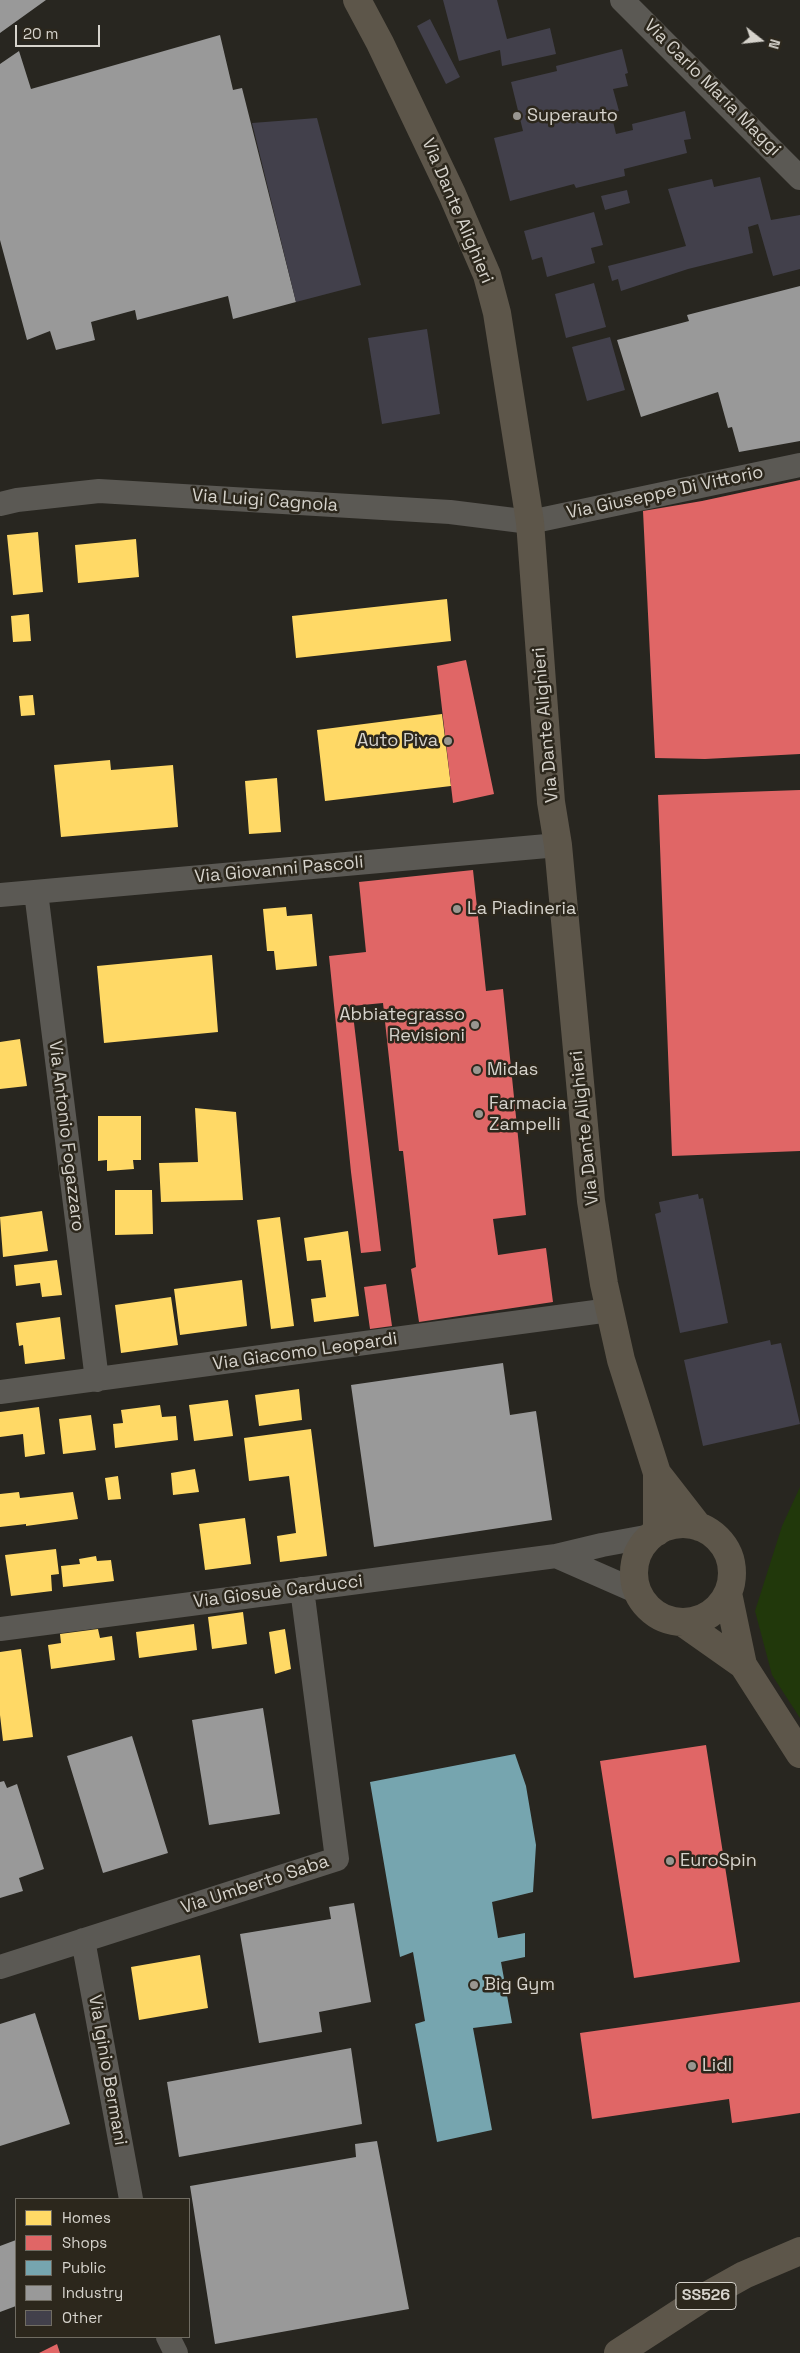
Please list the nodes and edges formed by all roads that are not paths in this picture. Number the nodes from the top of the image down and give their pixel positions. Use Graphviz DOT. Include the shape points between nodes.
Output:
graph roads {
  1 [pos="357,0"];
  2 [pos="622,0"];
  3 [pos="800,178"];
  4 [pos="800,465"];
  5 [pos="0,504"];
  6 [pos="530,522"];
  7 [pos="558,845"];
  8 [pos="36,892"];
  9 [pos="0,895"];
  10 [pos="610,1310"];
  11 [pos="97,1380"];
  12 [pos="0,1392"];
  13 [pos="657,1473"];
  14 [pos="699,1527"];
  15 [pos="654,1534"];
  16 [pos="556,1556"];
  17 [pos="302,1589"];
  18 [pos="638,1592"];
  19 [pos="728,1593"];
  20 [pos="682,1622"];
  21 [pos="0,1629"];
  22 [pos="743,1665"];
  23 [pos="800,1754"];
  24 [pos="83,1940"];
  25 [pos="0,1967"];
  26 [pos="131,2198"];
  27 [pos="800,2251"];
  28 [pos="168,2338"];
  29 [pos="176,2353"];
  30 [pos="618,2353"];
  1 -- 6 [label="main road, Via Dante Alighieri" via="433,154 487,275 497,312"];
  2 -- 3 [label="street, Via Carlo Maria Maggi"];
  4 -- 6 [label="street, Via Giuseppe Di Vittorio"];
  5 -- 6 [label="street, Via Luigi Cagnola" via="99,490 450,512"];
  6 -- 7 [label="main road, Via Dante Alighieri" via="551,802"];
  7 -- 8 [label="street, Via Giovanni Pascoli"];
  7 -- 10 [label="main road, Via Dante Alighieri" via="591,1201"];
  8 -- 9 [label="street, Via Giovanni Pascoli"];
  8 -- 11 [label="street, Via Antonio Fogazzaro"];
  10 -- 11 [label="street, Via Giacomo Leopardi"];
  10 -- 13 [label="main road, Via Dante Alighieri" via="621,1360"];
  11 -- 12 [label="street, Via Giacomo Leopardi"];
  13 -- 14 [label="main road, Via Dante Alighieri"];
  13 -- 15 [label="main road, Via Dante Alighieri"];
  14 -- 15 [label="main road" via="680,1525"];
  14 -- 19 [label="main road" via="711,1533 725,1548 732,1576"];
  15 -- 16 [label="street, Via Giosuè Carducci"];
  15 -- 18 [label="main road" via="642,1548 636,1562 634,1576"];
  16 -- 17 [label="street, Via Giosuè Carducci"];
  16 -- 18 [label="street"];
  17 -- 21 [label="street, Via Giosuè Carducci"];
  17 -- 24 [label="street, Via Umberto Saba" via="337,1859"];
  18 -- 20 [label="main road" via="646,1606 659,1616"];
  19 -- 20 [label="main road" via="719,1607 706,1617"];
  19 -- 22 [label="main road"];
  20 -- 22 [label="main road"];
  22 -- 23 [label="main road"];
  24 -- 25 [label="street, Via Umberto Saba"];
  24 -- 26 [label="street, Via Iginio Bermani"];
  27 -- 30 [label="main road, SS526" via="701,2299"];
  28 -- 29 [label="street"];
}
